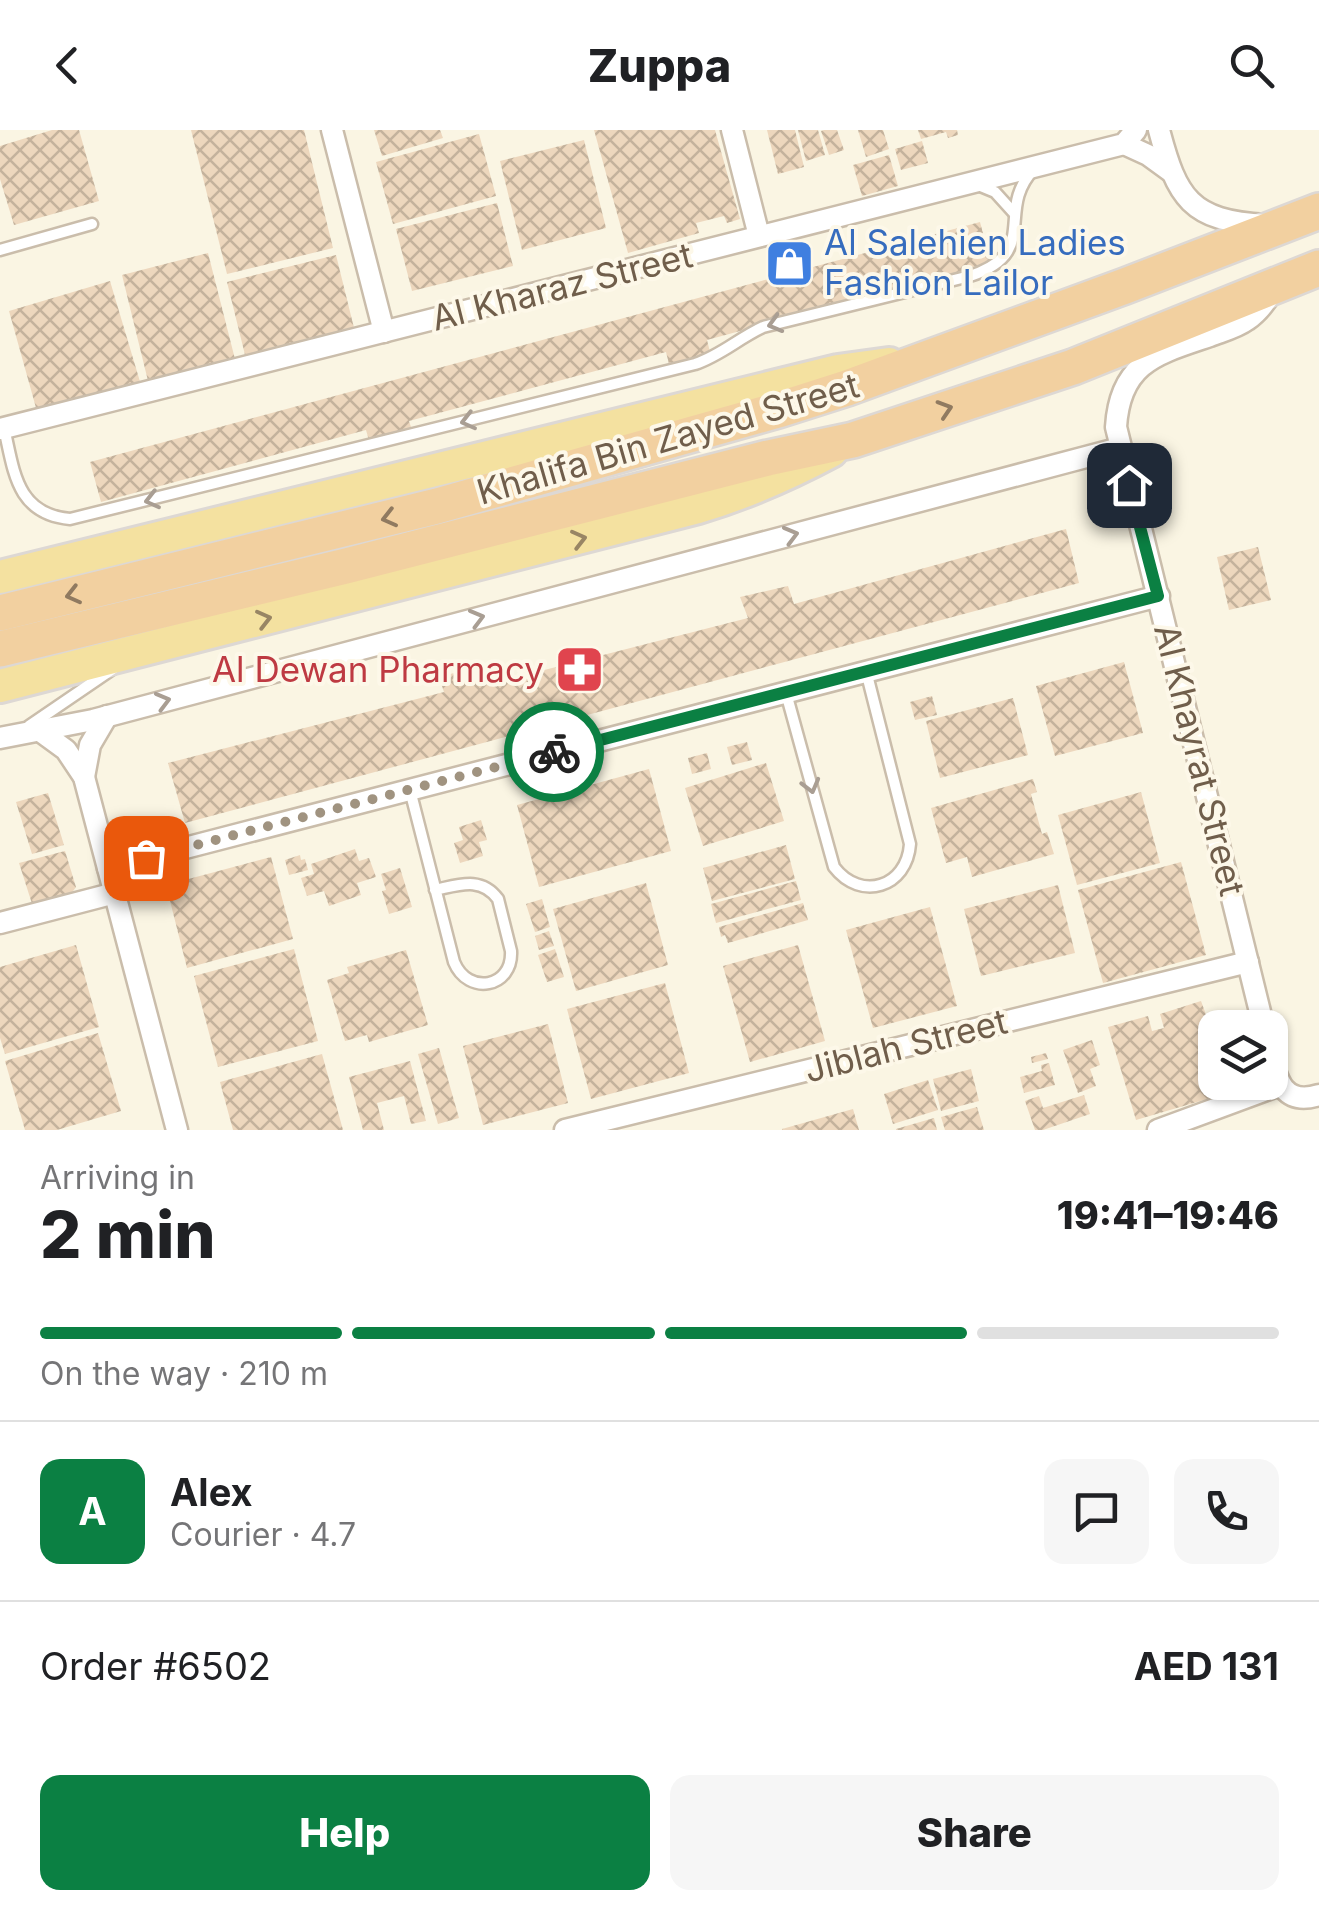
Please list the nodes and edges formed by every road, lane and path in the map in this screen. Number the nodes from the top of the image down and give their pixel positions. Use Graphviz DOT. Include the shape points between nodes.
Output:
graph roads {
  1 [pos="332,130"];
  2 [pos="732,130"];
  3 [pos="1159,130"];
  4 [pos="1130,137"];
  5 [pos="1038,165"];
  6 [pos="1170,171"];
  7 [pos="967,184"];
  8 [pos="1014,213"];
  9 [pos="1303,218"];
  10 [pos="92,224"];
  11 [pos="759,236"];
  12 [pos="0,250"];
  13 [pos="1319,268"];
  14 [pos="1276,284"];
  15 [pos="384,332"];
  16 [pos="918,362"];
  17 [pos="1,423"];
  18 [pos="853,440"];
  19 [pos="1120,448"];
  20 [pos="4,575"];
  21 [pos="1158,596"];
  22 [pos="0,612"];
  23 [pos="0,649"];
  24 [pos="138,650"];
  25 [pos="866,671"];
  26 [pos="0,686"];
  27 [pos="786,692"];
  28 [pos="107,716"];
  29 [pos="40,731"];
  30 [pos="4,741"];
  31 [pos="84,777"];
  32 [pos="410,790"];
  33 [pos="108,868"];
  34 [pos="435,890"];
  35 [pos="115,893"];
  36 [pos="0,923"];
  37 [pos="1248,962"];
  38 [pos="1260,1010"];
  39 [pos="1288,1091"];
  40 [pos="1319,1095"];
  41 [pos="1239,1100"];
  42 [pos="177,1130"];
  43 [pos="565,1130"];
  44 [pos="1158,1130"];
  1 -- 15 [label="street"];
  2 -- 11 [label="street"];
  3 -- 6 [label="street"];
  4 -- 5 [label="street, Al Kharaz Street"];
  4 -- 6 [label="street, Al Kharaz Street"];
  5 -- 7 [label="street, Al Kharaz Street"];
  5 -- 8 [label="lane" via="1018,192"];
  6 -- 9 [label="street" via="1185,196 1207,213 1251,224"];
  7 -- 8 [label="lane" via="995,192"];
  7 -- 11 [label="street, Al Kharaz Street"];
  8 -- 17 [label="lane, one-way" via="1014,237 1003,259 970,276 763,327 695,364 82,518 58,518 28,501"];
  9 -- 16 [label="highway, Khalifa Bin Zayed Street"];
  10 -- 12 [label="lane"];
  11 -- 15 [label="street, Al Kharaz Street"];
  13 -- 14 [label="highway, Khalifa Bin Zayed Street"];
  18 -- 14 [label="highway, Khalifa Bin Zayed Street, one-way" via="1073,367"];
  14 -- 19 [label="street, Al Khayrat Street" via="1244,322 1140,368 1118,404"];
  15 -- 17 [label="street, Al Kharaz Street"];
  16 -- 20 [label="main road" via="825,374"];
  16 -- 22 [label="highway, Khalifa Bin Zayed Street, one-way" via="778,410 455,502"];
  18 -- 23 [label="highway, Khalifa Bin Zayed Street"];
  24 -- 18 [label="main road, one-way" via="698,508 772,481"];
  19 -- 21 [label="street, Al Khayrat Street"];
  28 -- 19 [label="street, one-way"];
  21 -- 25 [label="street"];
  21 -- 37 [label="street, Al Khayrat Street"];
  24 -- 26 [label="main road"];
  24 -- 30 [label="lane"];
  25 -- 27 [label="street"];
  27 -- 25 [label="lane, one-way" via="834,868 858,885 878,886 905,866 910,844"];
  27 -- 32 [label="street"];
  28 -- 29 [label="street"];
  28 -- 31 [label="street" via="90,745"];
  29 -- 30 [label="street"];
  29 -- 31 [label="street" via="66,750"];
  31 -- 33 [label="street"];
  32 -- 33 [label="street"];
  32 -- 34 [label="lane"];
  33 -- 35 [label="street"];
  34 -- 34 [label="lane" via="457,970 479,984 504,975 512,951 494,893 472,882"];
  35 -- 36 [label="street"];
  35 -- 42 [label="street"];
  37 -- 38 [label="street, Al Khayrat Street"];
  37 -- 43 [label="street, Jiblah Street"];
  39 -- 40 [label="street"];
  41 -- 44 [label="street"];
}
